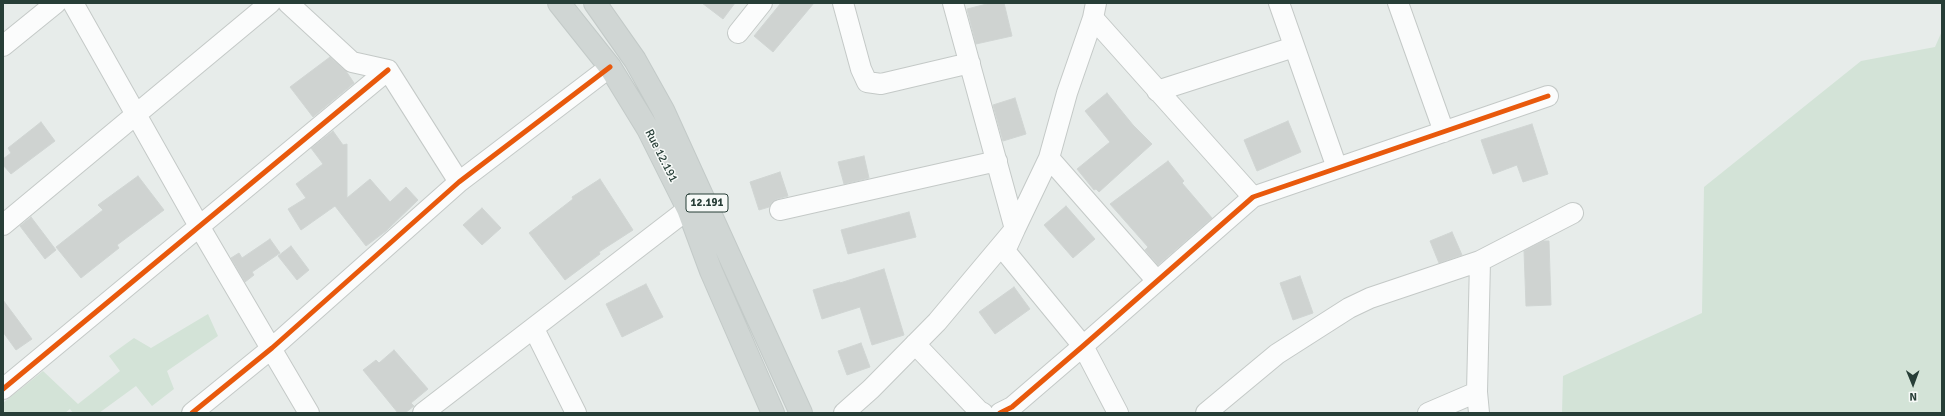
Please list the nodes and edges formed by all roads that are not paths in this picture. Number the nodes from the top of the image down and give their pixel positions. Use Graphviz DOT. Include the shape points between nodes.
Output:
graph roads {
  1 [pos="56,3"];
  2 [pos="73,3"];
  3 [pos="270,3"];
  4 [pos="288,3"];
  5 [pos="559,3"];
  6 [pos="595,3"];
  7 [pos="762,3"];
  8 [pos="843,3"];
  9 [pos="953,3"];
  10 [pos="1279,3"];
  11 [pos="1398,3"];
  12 [pos="1095,11"];
  13 [pos="738,34"];
  14 [pos="3,46"];
  15 [pos="1294,47"];
  16 [pos="970,63"];
  17 [pos="610,67"];
  18 [pos="388,70"];
  19 [pos="1157,91"];
  20 [pos="1548,96"];
  21 [pos="137,115"];
  22 [pos="1444,132"];
  23 [pos="1049,158"];
  24 [pos="996,161"];
  25 [pos="1337,168"];
  26 [pos="459,182"];
  27 [pos="1253,197"];
  28 [pos="688,209"];
  29 [pos="780,210"];
  30 [pos="1573,213"];
  31 [pos="3,225"];
  32 [pos="199,226"];
  33 [pos="1015,229"];
  34 [pos="1480,261"];
  35 [pos="1157,281"];
  36 [pos="534,329"];
  37 [pos="915,344"];
  38 [pos="1083,346"];
  39 [pos="272,348"];
  40 [pos="3,389"];
  41 [pos="1477,392"];
  42 [pos="192,413"];
  43 [pos="309,413"];
  44 [pos="423,413"];
  45 [pos="576,413"];
  46 [pos="773,413"];
  47 [pos="801,413"];
  48 [pos="844,413"];
  49 [pos="984,413"];
  50 [pos="1000,413"];
  51 [pos="1118,413"];
  52 [pos="1206,413"];
  53 [pos="1428,413"];
  54 [pos="1479,413"];
  1 -- 14 [label="street"];
  2 -- 21 [label="street"];
  3 -- 21 [label="street"];
  4 -- 18 [label="street" via="352,62"];
  5 -- 17 [label="main road, Rue 12.191"];
  6 -- 47 [label="main road, Rue 12.191 / 12.191" via="635,60 663,110"];
  7 -- 13 [label="street"];
  8 -- 16 [label="street" via="867,82 881,84"];
  9 -- 16 [label="street"];
  10 -- 15 [label="street"];
  11 -- 22 [label="street"];
  12 -- 19 [label="street"];
  12 -- 23 [label="street" via="1067,93"];
  15 -- 19 [label="street"];
  15 -- 25 [label="street"];
  16 -- 24 [label="street"];
  17 -- 26 [label="street"];
  17 -- 28 [label="main road, Rue 12.191" via="648,129"];
  18 -- 26 [label="street"];
  18 -- 32 [label="street"];
  19 -- 27 [label="street"];
  20 -- 22 [label="street"];
  21 -- 31 [label="street"];
  21 -- 32 [label="street"];
  22 -- 25 [label="street"];
  23 -- 33 [label="street"];
  23 -- 35 [label="street"];
  24 -- 29 [label="street"];
  24 -- 33 [label="street"];
  25 -- 27 [label="street"];
  26 -- 39 [label="street"];
  27 -- 35 [label="street"];
  28 -- 36 [label="street"];
  28 -- 46 [label="main road, Rue 12.191" via="711,271"];
  30 -- 34 [label="street"];
  32 -- 39 [label="street"];
  32 -- 40 [label="street"];
  33 -- 37 [label="street" via="937,322"];
  33 -- 38 [label="street" via="1005,251"];
  34 -- 41 [label="street"];
  34 -- 52 [label="street" via="1370,298 1348,308 1277,354"];
  35 -- 38 [label="street"];
  36 -- 44 [label="street"];
  36 -- 45 [label="street"];
  37 -- 48 [label="street"];
  37 -- 49 [label="street" via="979,411"];
  38 -- 50 [label="street" via="1012,407"];
  38 -- 51 [label="street"];
  39 -- 42 [label="street"];
  39 -- 43 [label="street"];
  41 -- 53 [label="street"];
  41 -- 54 [label="street"];
}
